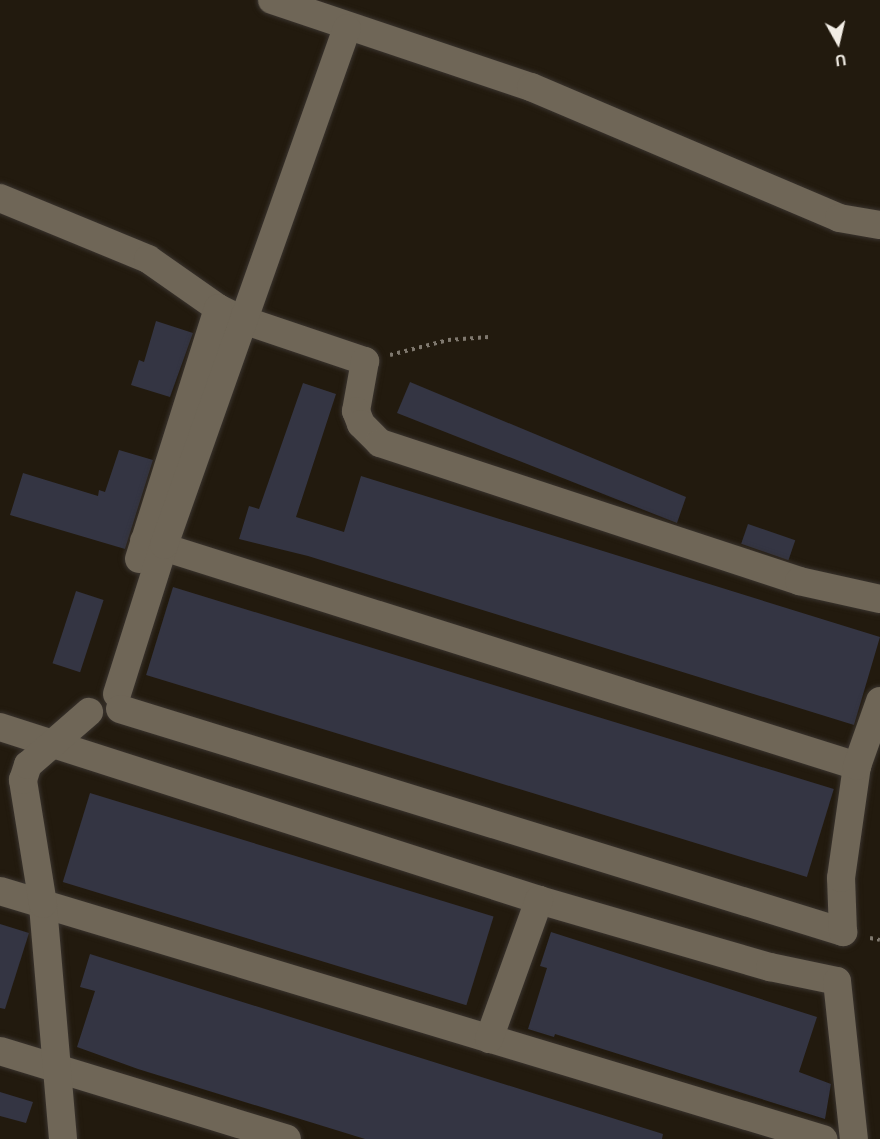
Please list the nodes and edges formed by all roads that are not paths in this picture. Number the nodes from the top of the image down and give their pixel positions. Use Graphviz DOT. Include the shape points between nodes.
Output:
graph roads {
  1 [pos="272,0"];
  2 [pos="347,28"];
  3 [pos="0,198"];
  4 [pos="877,229"];
  5 [pos="230,314"];
  6 [pos="154,543"];
  7 [pos="880,599"];
  8 [pos="108,701"];
  9 [pos="880,701"];
  10 [pos="0,727"];
  11 [pos="53,742"];
  12 [pos="857,766"];
  13 [pos="0,891"];
  14 [pos="538,900"];
  15 [pos="43,904"];
  16 [pos="489,1039"];
  17 [pos="0,1051"];
  18 [pos="54,1065"];
  19 [pos="63,1139"];
  20 [pos="287,1139"];
  21 [pos="823,1139"];
  22 [pos="854,1139"];
  1 -- 2 [label="street"];
  2 -- 4 [label="street" via="531,87 838,218"];
  2 -- 5 [label="street"];
  3 -- 5 [label="street" via="148,259"];
  5 -- 6 [label="street"];
  5 -- 7 [label="street" via="365,361 356,411 380,443 799,581"];
  6 -- 8 [label="street"];
  6 -- 12 [label="street"];
  8 -- 11 [label="street"];
  8 -- 12 [label="street" via="843,932 842,878"];
  9 -- 12 [label="street"];
  10 -- 11 [label="street"];
  11 -- 14 [label="street"];
  11 -- 15 [label="street" via="28,765 23,780"];
  13 -- 15 [label="street"];
  14 -- 16 [label="street"];
  14 -- 22 [label="street" via="770,967 837,981"];
  15 -- 16 [label="street"];
  15 -- 18 [label="street"];
  16 -- 21 [label="street"];
  17 -- 18 [label="street"];
  18 -- 19 [label="street"];
  18 -- 20 [label="street"];
}
